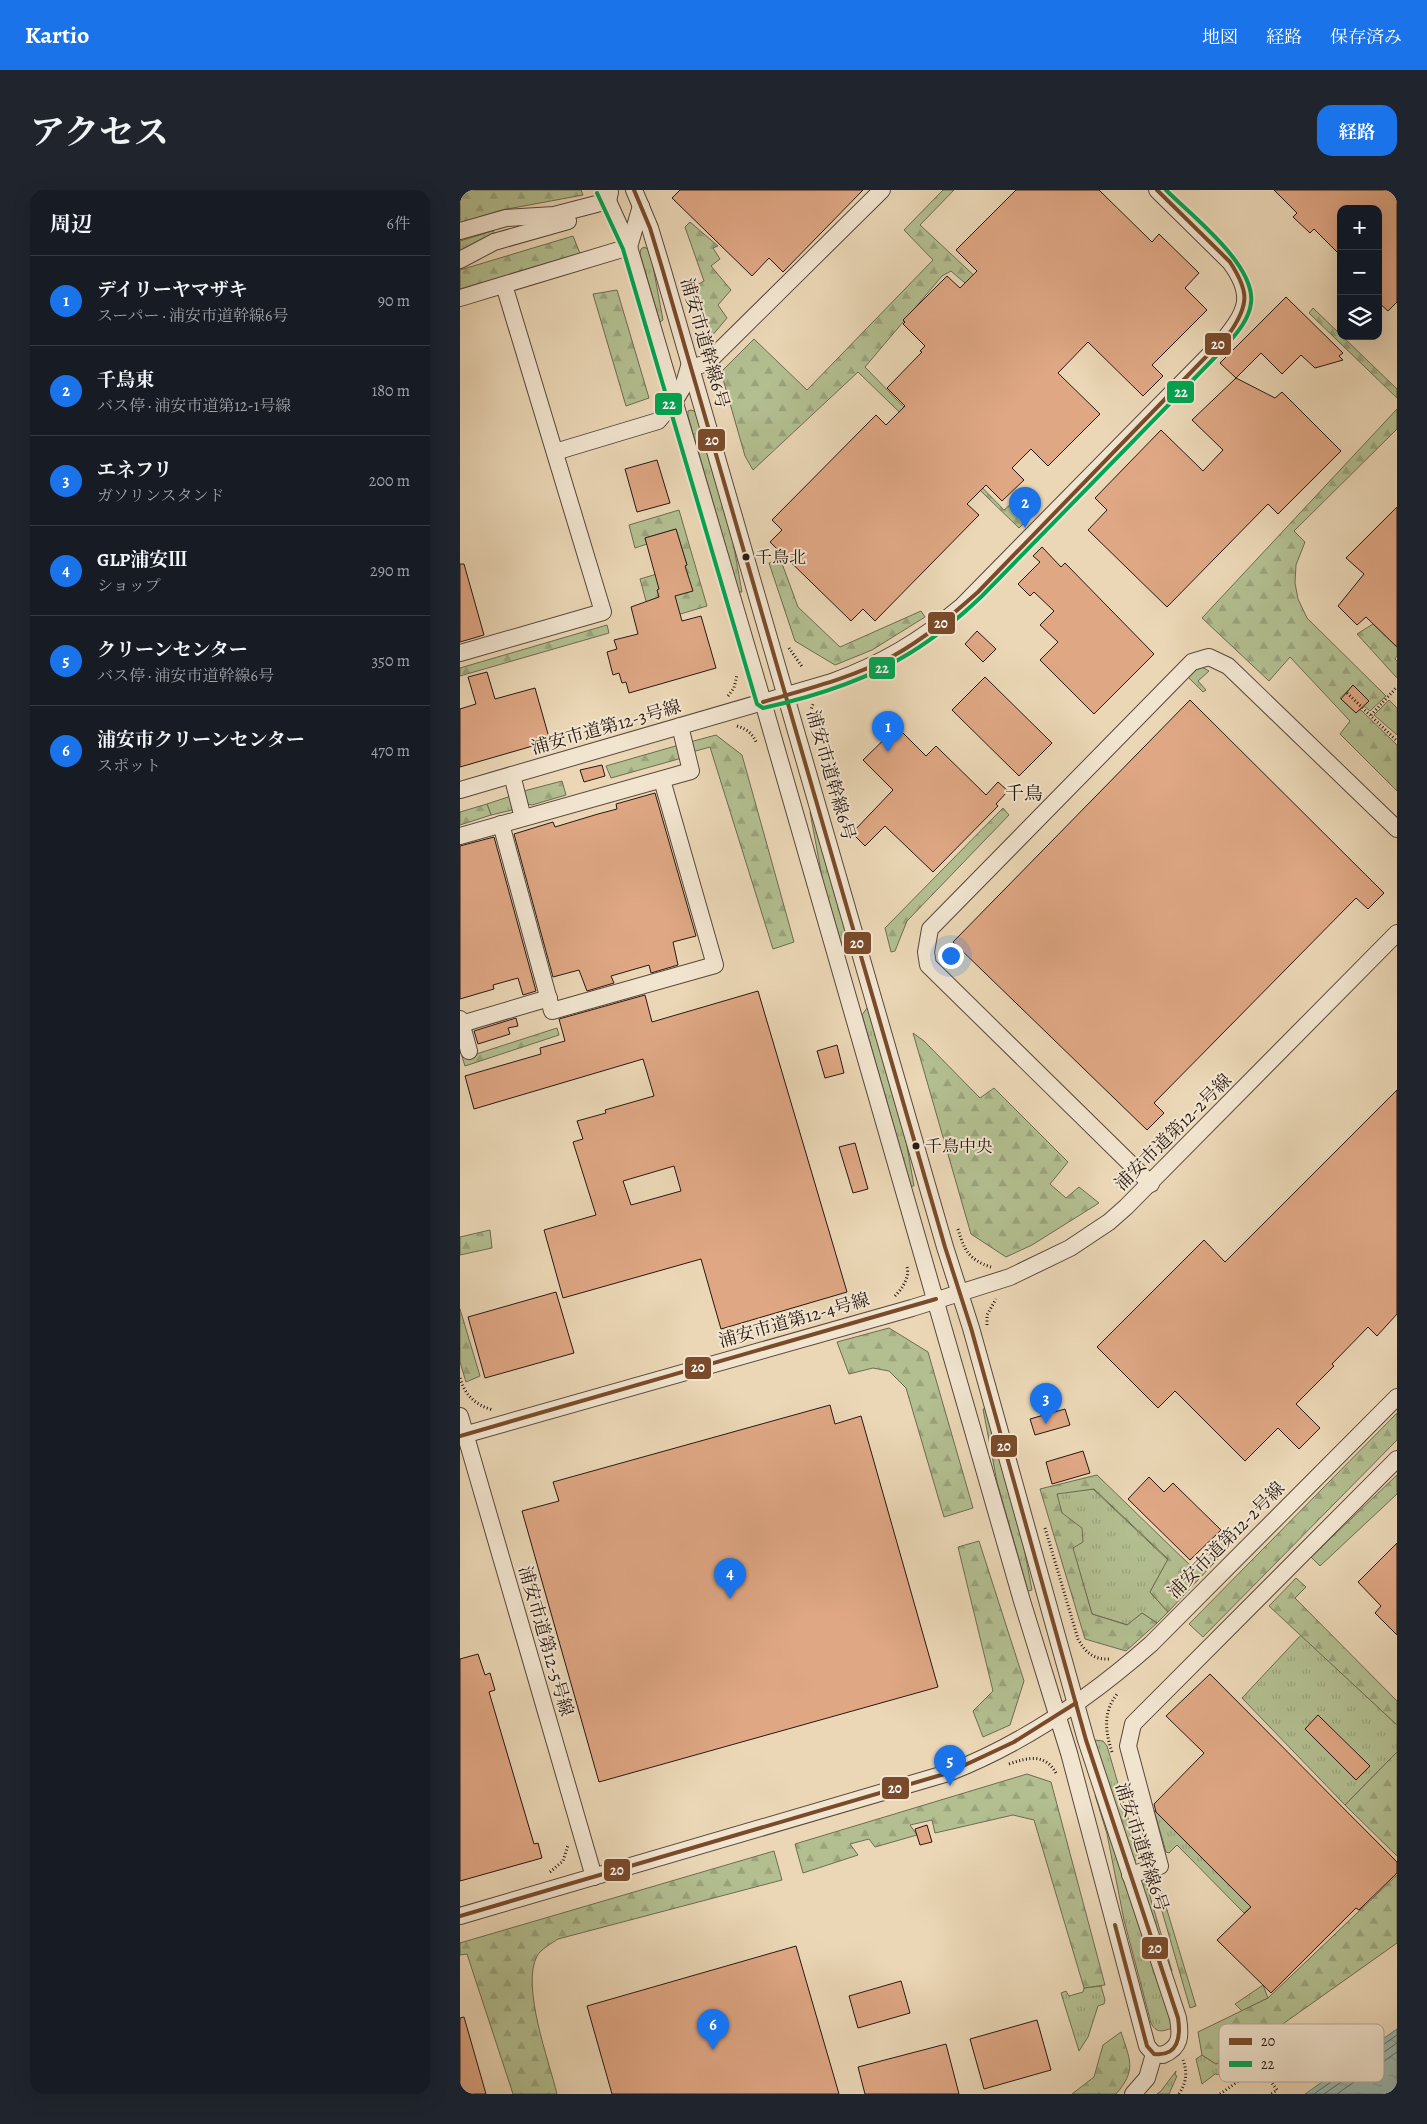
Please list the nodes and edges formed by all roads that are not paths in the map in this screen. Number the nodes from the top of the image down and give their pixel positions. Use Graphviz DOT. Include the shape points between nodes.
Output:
graph roads {
  1 [pos="634,190"];
  2 [pos="882,190"];
  3 [pos="1156,190"];
  4 [pos="608,197"];
  5 [pos="641,206"];
  6 [pos="460,231"];
  7 [pos="629,248"];
  8 [pos="460,260"];
  9 [pos="504,285"];
  10 [pos="460,298"];
  11 [pos="691,366"];
  12 [pos="674,402"];
  13 [pos="554,452"];
  14 [pos="460,653"];
  15 [pos="787,695"];
  16 [pos="763,702"];
  17 [pos="680,726"];
  18 [pos="512,775"];
  19 [pos="662,780"];
  20 [pos="460,790"];
  21 [pos="523,818"];
  22 [pos="502,824"];
  23 [pos="1397,829"];
  24 [pos="460,836"];
  25 [pos="1397,933"];
  26 [pos="549,998"];
  27 [pos="461,1022"];
  28 [pos="469,1051"];
  29 [pos="1151,1184"];
  30 [pos="960,1293"];
  31 [pos="936,1299"];
  32 [pos="1397,1397"];
  33 [pos="460,1416"];
  34 [pos="463,1435"];
  35 [pos="1397,1460"];
  36 [pos="1076,1703"];
  37 [pos="1057,1715"];
  38 [pos="1130,1874"];
  39 [pos="594,1877"];
  40 [pos="460,1916"];
  41 [pos="1154,2054"];
  42 [pos="1132,2094"];
  1 -- 5 [label="street, 浦安市道幹線6号"];
  2 -- 11 [label="street" via="706,363"];
  3 -- 15 [label="street, 浦安市道第12-3号線" via="1230,262 1240,276 1246,301 1238,322 978,592 939,626 880,663"];
  4 -- 6 [label="street" via="554,216 506,218"];
  4 -- 7 [label="street"];
  4 -- 8 [label="street" via="494,242"];
  5 -- 7 [label="street"];
  5 -- 11 [label="street, 浦安市道幹線6号"];
  7 -- 9 [label="street"];
  7 -- 12 [label="street"];
  9 -- 10 [label="street"];
  9 -- 13 [label="street"];
  11 -- 12 [label="street"];
  11 -- 15 [label="street, 浦安市道幹線6号"];
  12 -- 13 [label="street" via="658,421"];
  12 -- 16 [label="street"];
  13 -- 14 [label="street" via="603,612"];
  15 -- 16 [label="street, 浦安市道第12-3号線"];
  15 -- 30 [label="street, 浦安市道幹線6号"];
  16 -- 17 [label="street, 浦安市道第12-3号線"];
  16 -- 31 [label="street"];
  17 -- 18 [label="street, 浦安市道第12-3号線"];
  17 -- 19 [label="street" via="691,771"];
  18 -- 20 [label="street, 浦安市道第12-3号線"];
  18 -- 21 [label="street"];
  19 -- 21 [label="street"];
  19 -- 26 [label="street" via="714,965 552,1011"];
  21 -- 22 [label="street"];
  22 -- 24 [label="street"];
  22 -- 26 [label="street"];
  23 -- 29 [label="street" via="1228,666 1209,656 1192,662 930,930 926,952 928,965"];
  25 -- 29 [label="street, 浦安市道第12-2号線"];
  26 -- 27 [label="street"];
  27 -- 28 [label="street"];
  29 -- 30 [label="street, 浦安市道第12-2号線" via="1109,1222 1070,1248 1010,1277"];
  30 -- 31 [label="street, 浦安市道第12-2号線"];
  30 -- 36 [label="street, 浦安市道幹線6号"];
  31 -- 34 [label="street, 浦安市道第12-4号線"];
  31 -- 37 [label="street"];
  32 -- 36 [label="street, 浦安市道第12-2号線" via="1151,1644"];
  33 -- 34 [label="street, 浦安市道第12-5号線"];
  34 -- 39 [label="street, 浦安市道第12-5号線"];
  35 -- 38 [label="street" via="1133,1724 1128,1746 1160,1866"];
  36 -- 37 [label="street, 浦安市道第12-2号線"];
  36 -- 38 [label="street, 浦安市道幹線6号"];
  37 -- 39 [label="street, 浦安市道第12-2号線" via="997,1752 948,1773"];
  37 -- 41 [label="street" via="1101,1865 1143,2029"];
  38 -- 41 [label="street, 浦安市道幹線6号" via="1178,2018 1178,2046 1163,2055"];
  39 -- 40 [label="street, 浦安市道第12-2号線"];
  41 -- 42 [label="street" via="1148,2078"];
}
